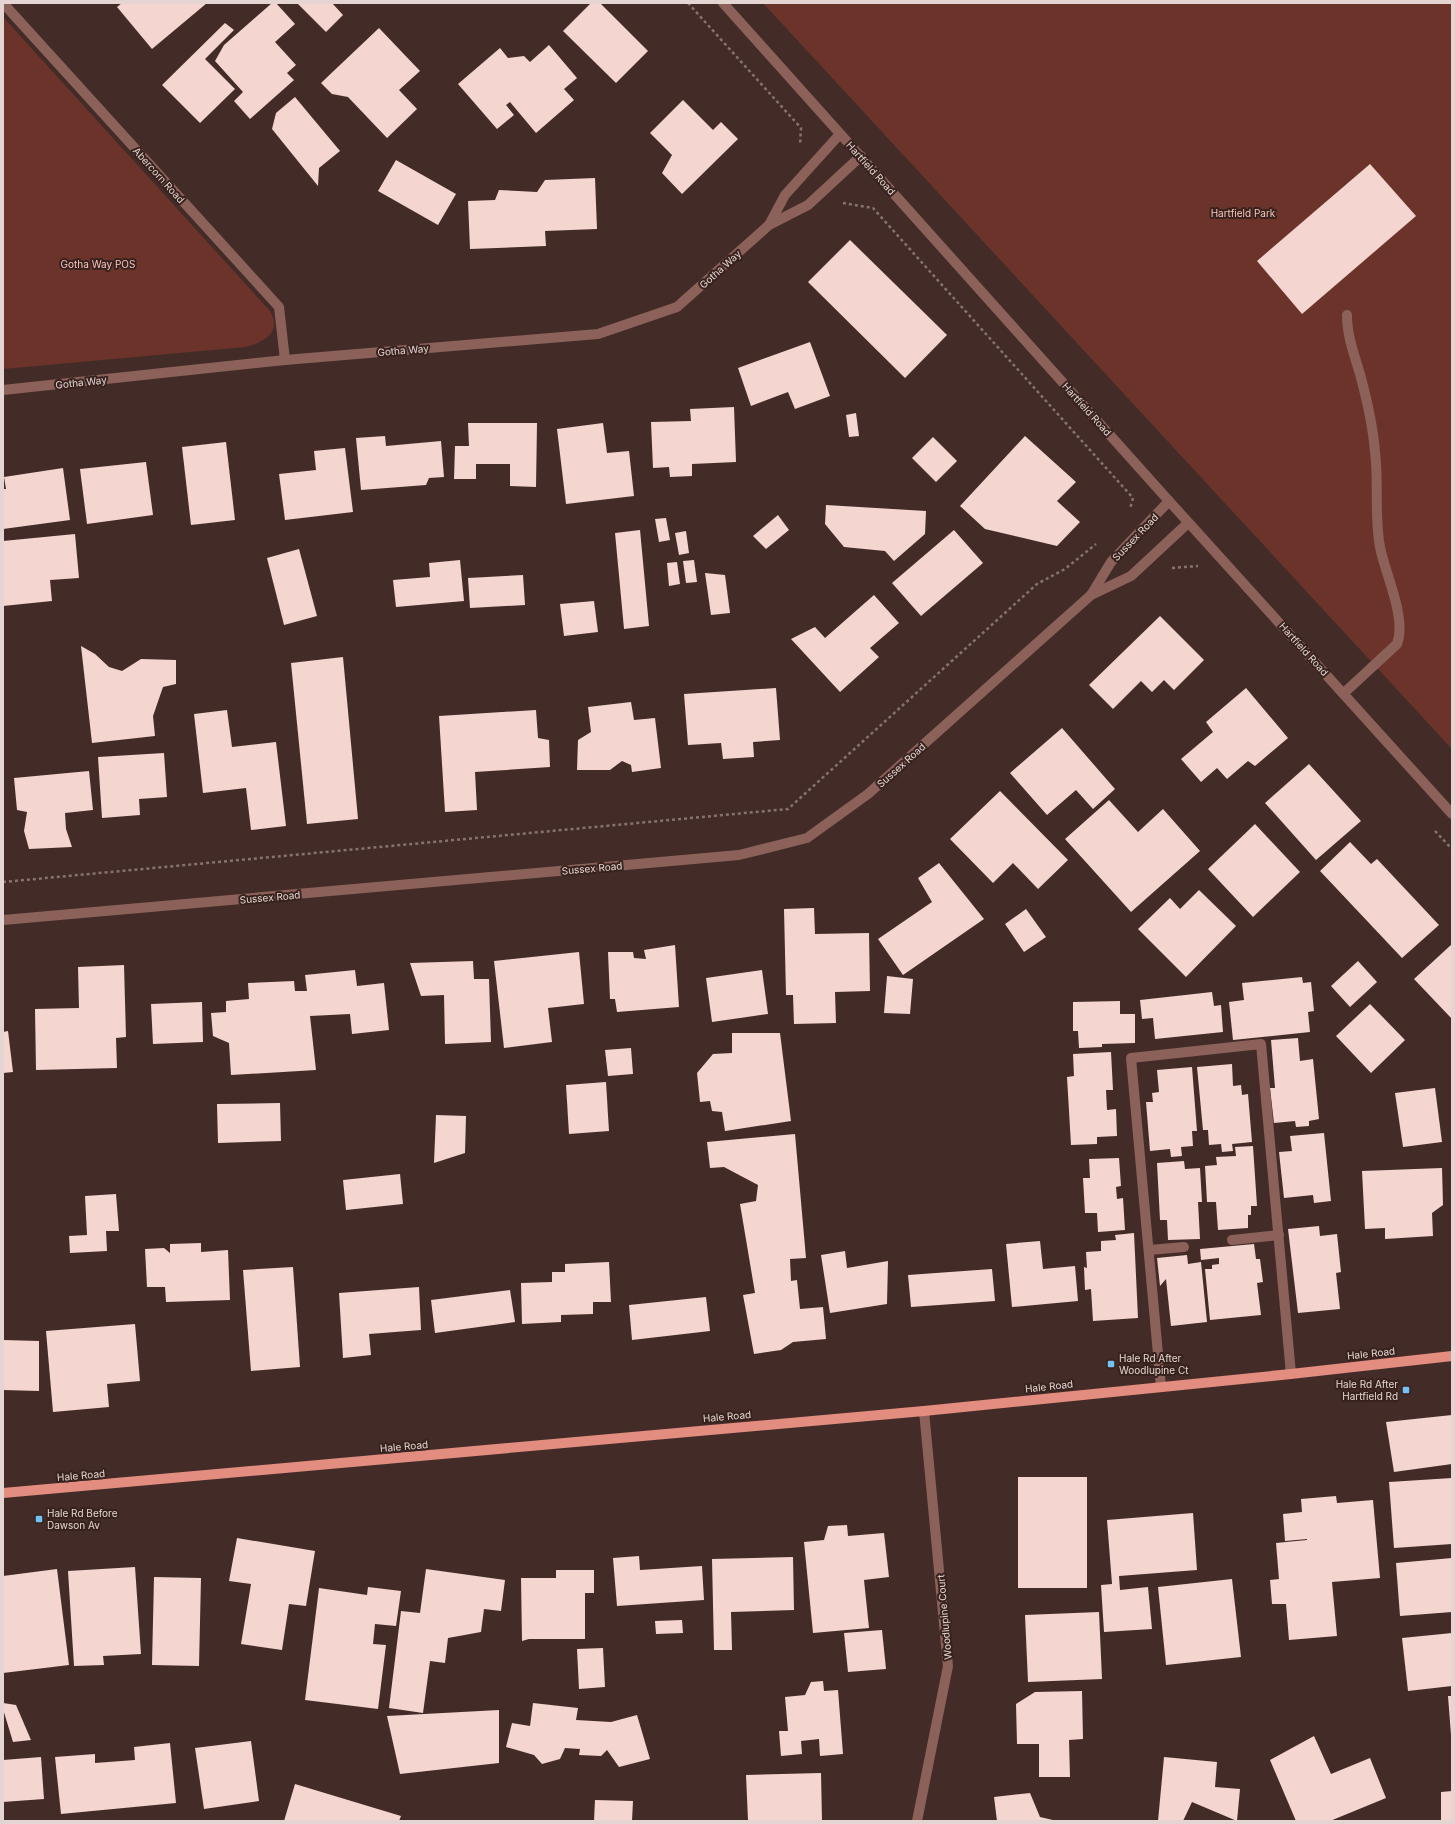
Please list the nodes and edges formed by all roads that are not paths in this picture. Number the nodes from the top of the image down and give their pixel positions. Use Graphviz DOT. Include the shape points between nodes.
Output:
graph roads {
  1 [pos="3,3"];
  2 [pos="723,3"];
  3 [pos="840,134"];
  4 [pos="860,156"];
  5 [pos="769,225"];
  6 [pos="1347,315"];
  7 [pos="285,360"];
  8 [pos="3,390"];
  9 [pos="1169,501"];
  10 [pos="1188,522"];
  11 [pos="1091,595"];
  12 [pos="1344,693"];
  13 [pos="1452,814"];
  14 [pos="3,920"];
  15 [pos="1278,1235"];
  16 [pos="1232,1240"];
  17 [pos="1184,1247"];
  18 [pos="1149,1250"];
  19 [pos="1452,1356"];
  20 [pos="1292,1374"];
  21 [pos="1162,1387"];
  22 [pos="924,1411"];
  23 [pos="3,1493"];
  24 [pos="917,1821"];
  1 -- 7 [label="street, Abercorn Road" via="279,307"];
  2 -- 3 [label="street, Hartfield Road"];
  3 -- 4 [label="street, Hartfield Road"];
  3 -- 5 [label="street, Gotha Way" via="785,195"];
  4 -- 5 [label="street, Gotha Way" via="808,206"];
  4 -- 9 [label="street, Hartfield Road"];
  5 -- 7 [label="street, Gotha Way" via="677,307 598,334"];
  6 -- 12 [label="street" via="1348,332 1368,405 1375,452 1377,534 1398,609 1400,635 1397,644"];
  7 -- 8 [label="street, Gotha Way"];
  9 -- 10 [label="street, Hartfield Road"];
  9 -- 11 [label="street, Sussex Road" via="1111,562"];
  10 -- 11 [label="street, Sussex Road" via="1131,576"];
  10 -- 12 [label="street, Hartfield Road"];
  11 -- 14 [label="street, Sussex Road" via="868,794 807,838 739,855"];
  12 -- 13 [label="street, Hartfield Road"];
  15 -- 16 [label="street"];
  15 -- 18 [label="street" via="1262,1044 1131,1058"];
  15 -- 20 [label="street"];
  17 -- 18 [label="street"];
  18 -- 21 [label="street"];
  19 -- 20 [label="main road, Hale Road"];
  20 -- 21 [label="main road, Hale Road"];
  21 -- 22 [label="main road, Hale Road"];
  22 -- 23 [label="main road, Hale Road"];
  22 -- 24 [label="street, Woodlupine Court" via="948,1666"];
}
